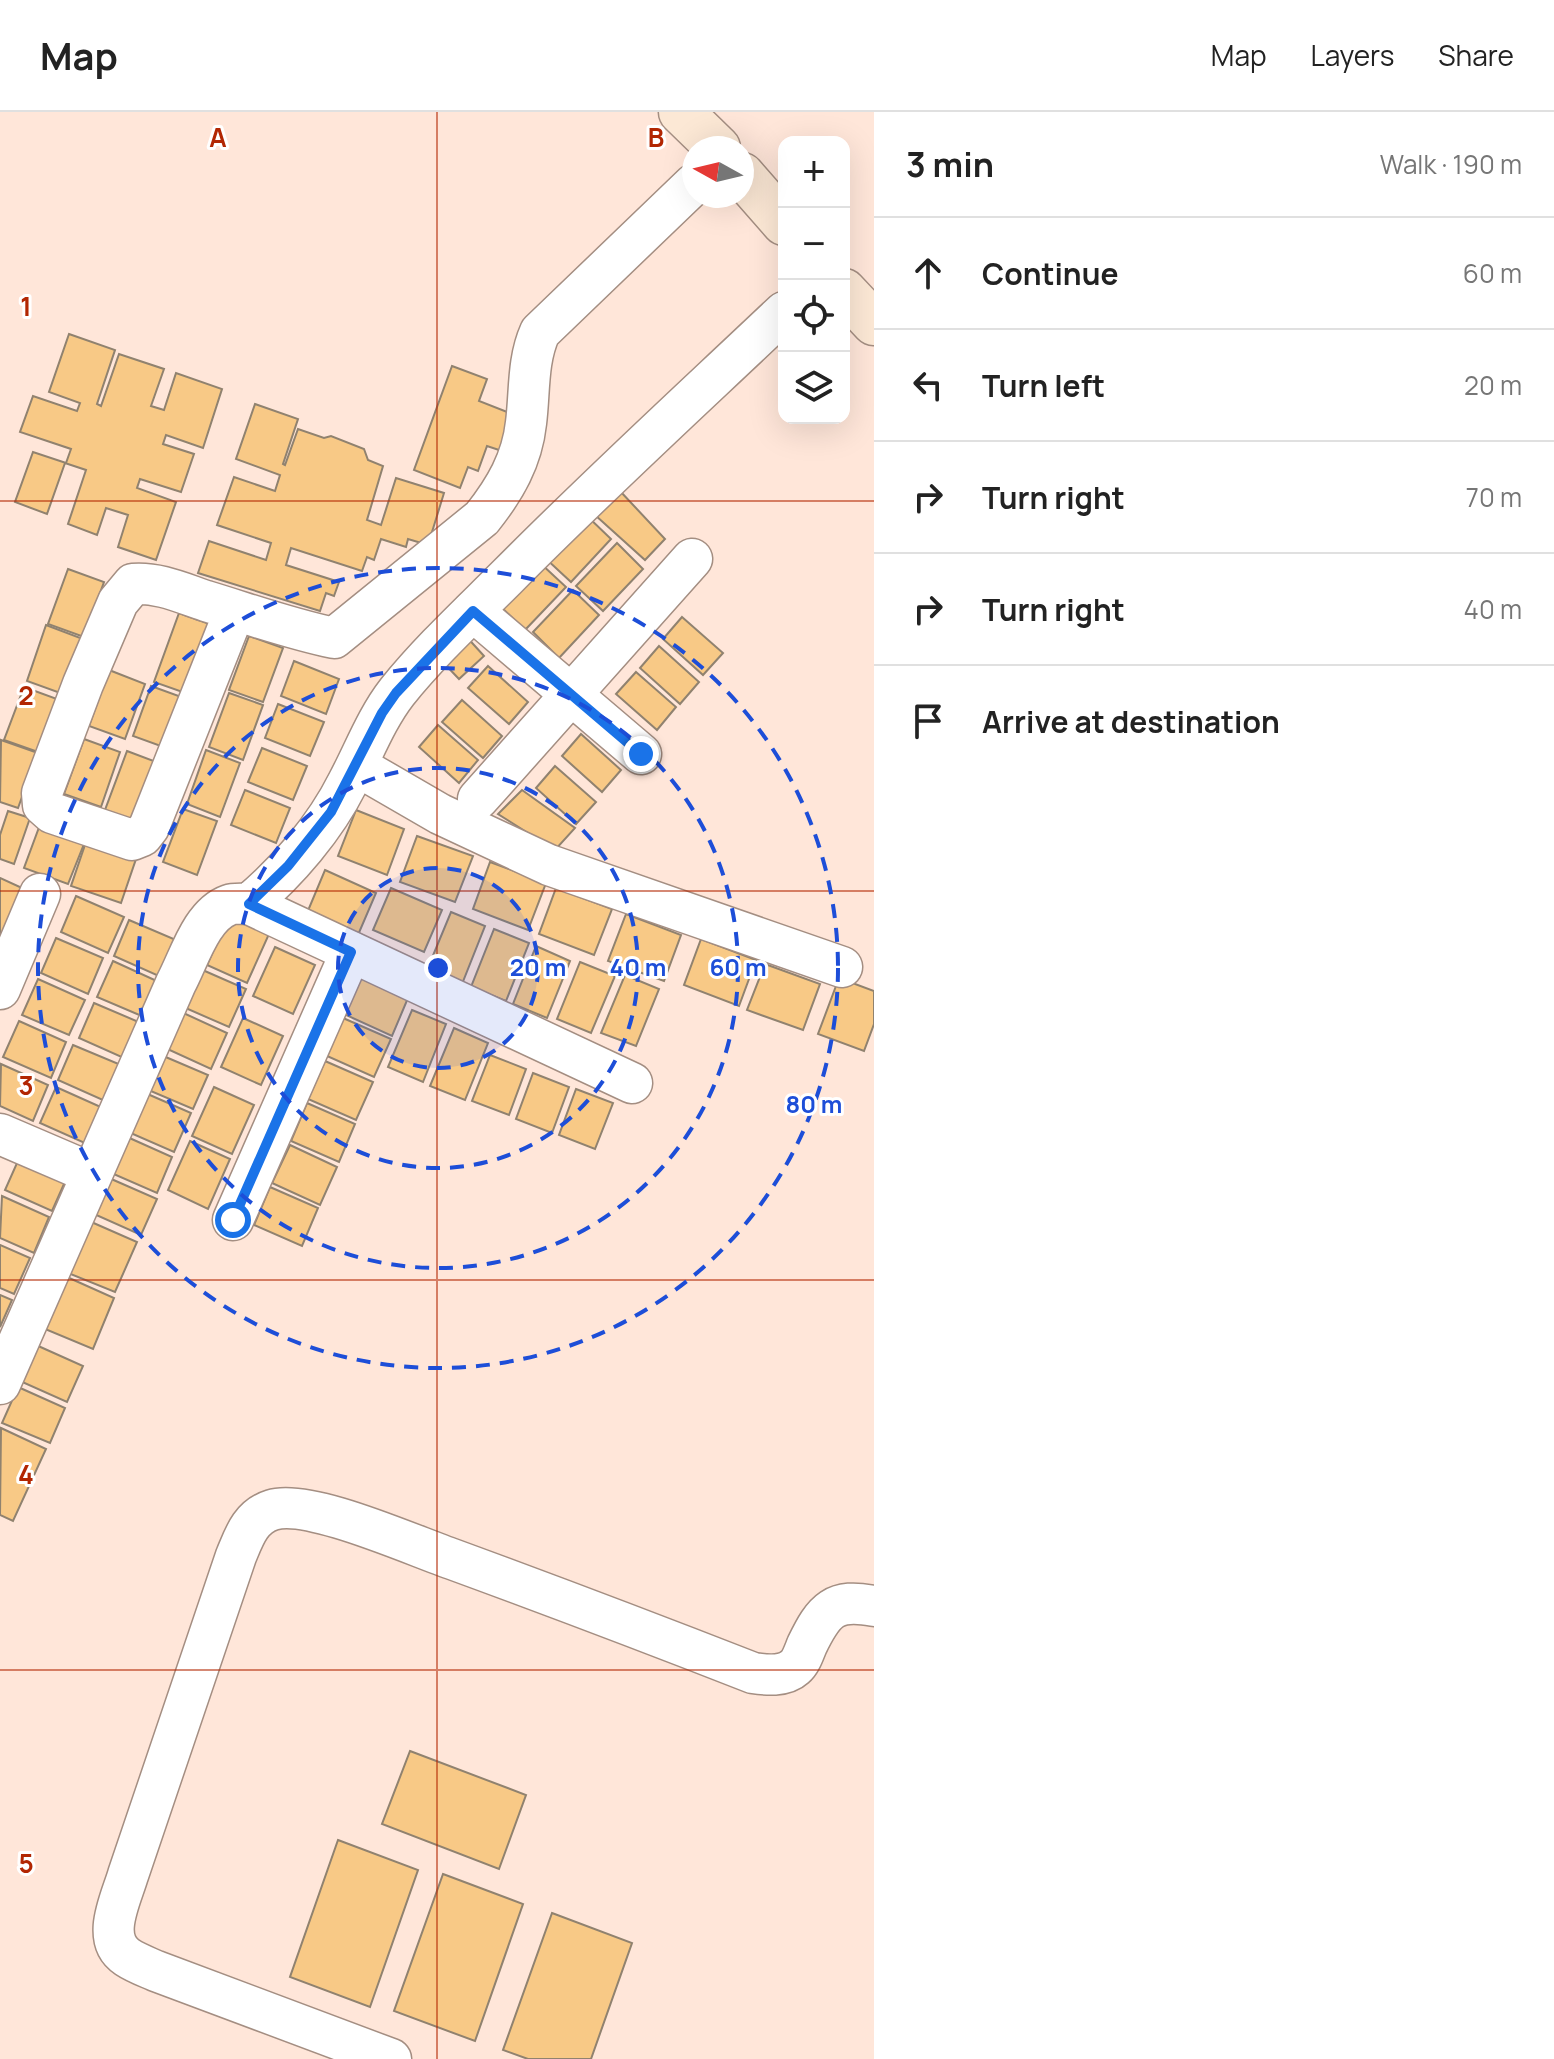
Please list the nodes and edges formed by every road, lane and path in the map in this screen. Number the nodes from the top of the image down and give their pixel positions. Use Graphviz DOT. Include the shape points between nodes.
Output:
graph roads {
  1 [pos="681,112"];
  2 [pos="706,136"];
  3 [pos="754,189"];
  4 [pos="682,195"];
  5 [pos="778,216"];
  6 [pos="850,297"];
  7 [pos="778,318"];
  8 [pos="874,323"];
  9 [pos="692,559"];
  10 [pos="235,610"];
  11 [pos="473,611"];
  12 [pos="572,694"];
  13 [pos="641,754"];
  14 [pos="357,766"];
  15 [pos="478,799"];
  16 [pos="40,894"];
  17 [pos="249,904"];
  18 [pos="351,952"];
  19 [pos="842,967"];
  20 [pos="0,989"];
  21 [pos="632,1083"];
  22 [pos="0,1134"];
  23 [pos="91,1173"];
  24 [pos="233,1220"];
  25 [pos="0,1384"];
  26 [pos="874,1606"];
  27 [pos="391,2059"];
  1 -- 2 [label="main road"];
  3 -- 5 [label="main road"];
  4 -- 10 [label="street" via="540,332 513,474 482,518 334,638"];
  6 -- 8 [label="main road"];
  7 -- 11 [label="street"];
  9 -- 12 [label="street"];
  10 -- 10 [label="street" via="149,583 133,584 118,602 83,684 42,793 43,805 52,813 132,840 142,836"];
  11 -- 12 [label="street"];
  11 -- 14 [label="street" via="396,693"];
  12 -- 13 [label="street"];
  12 -- 15 [label="street"];
  14 -- 17 [label="street" via="313,837"];
  14 -- 19 [label="street" via="440,814 549,865"];
  16 -- 20 [label="street"];
  17 -- 18 [label="street"];
  17 -- 23 [label="street" via="231,904 215,913 200,934"];
  18 -- 21 [label="street"];
  18 -- 24 [label="street"];
  22 -- 23 [label="street"];
  23 -- 25 [label="street"];
  26 -- 27 [label="street" via="837,1605 816,1626 796,1667 770,1675 753,1673 340,1519 288,1508 257,1517 236,1556 128,1875 114,1939 128,1958 156,1971"];
}
